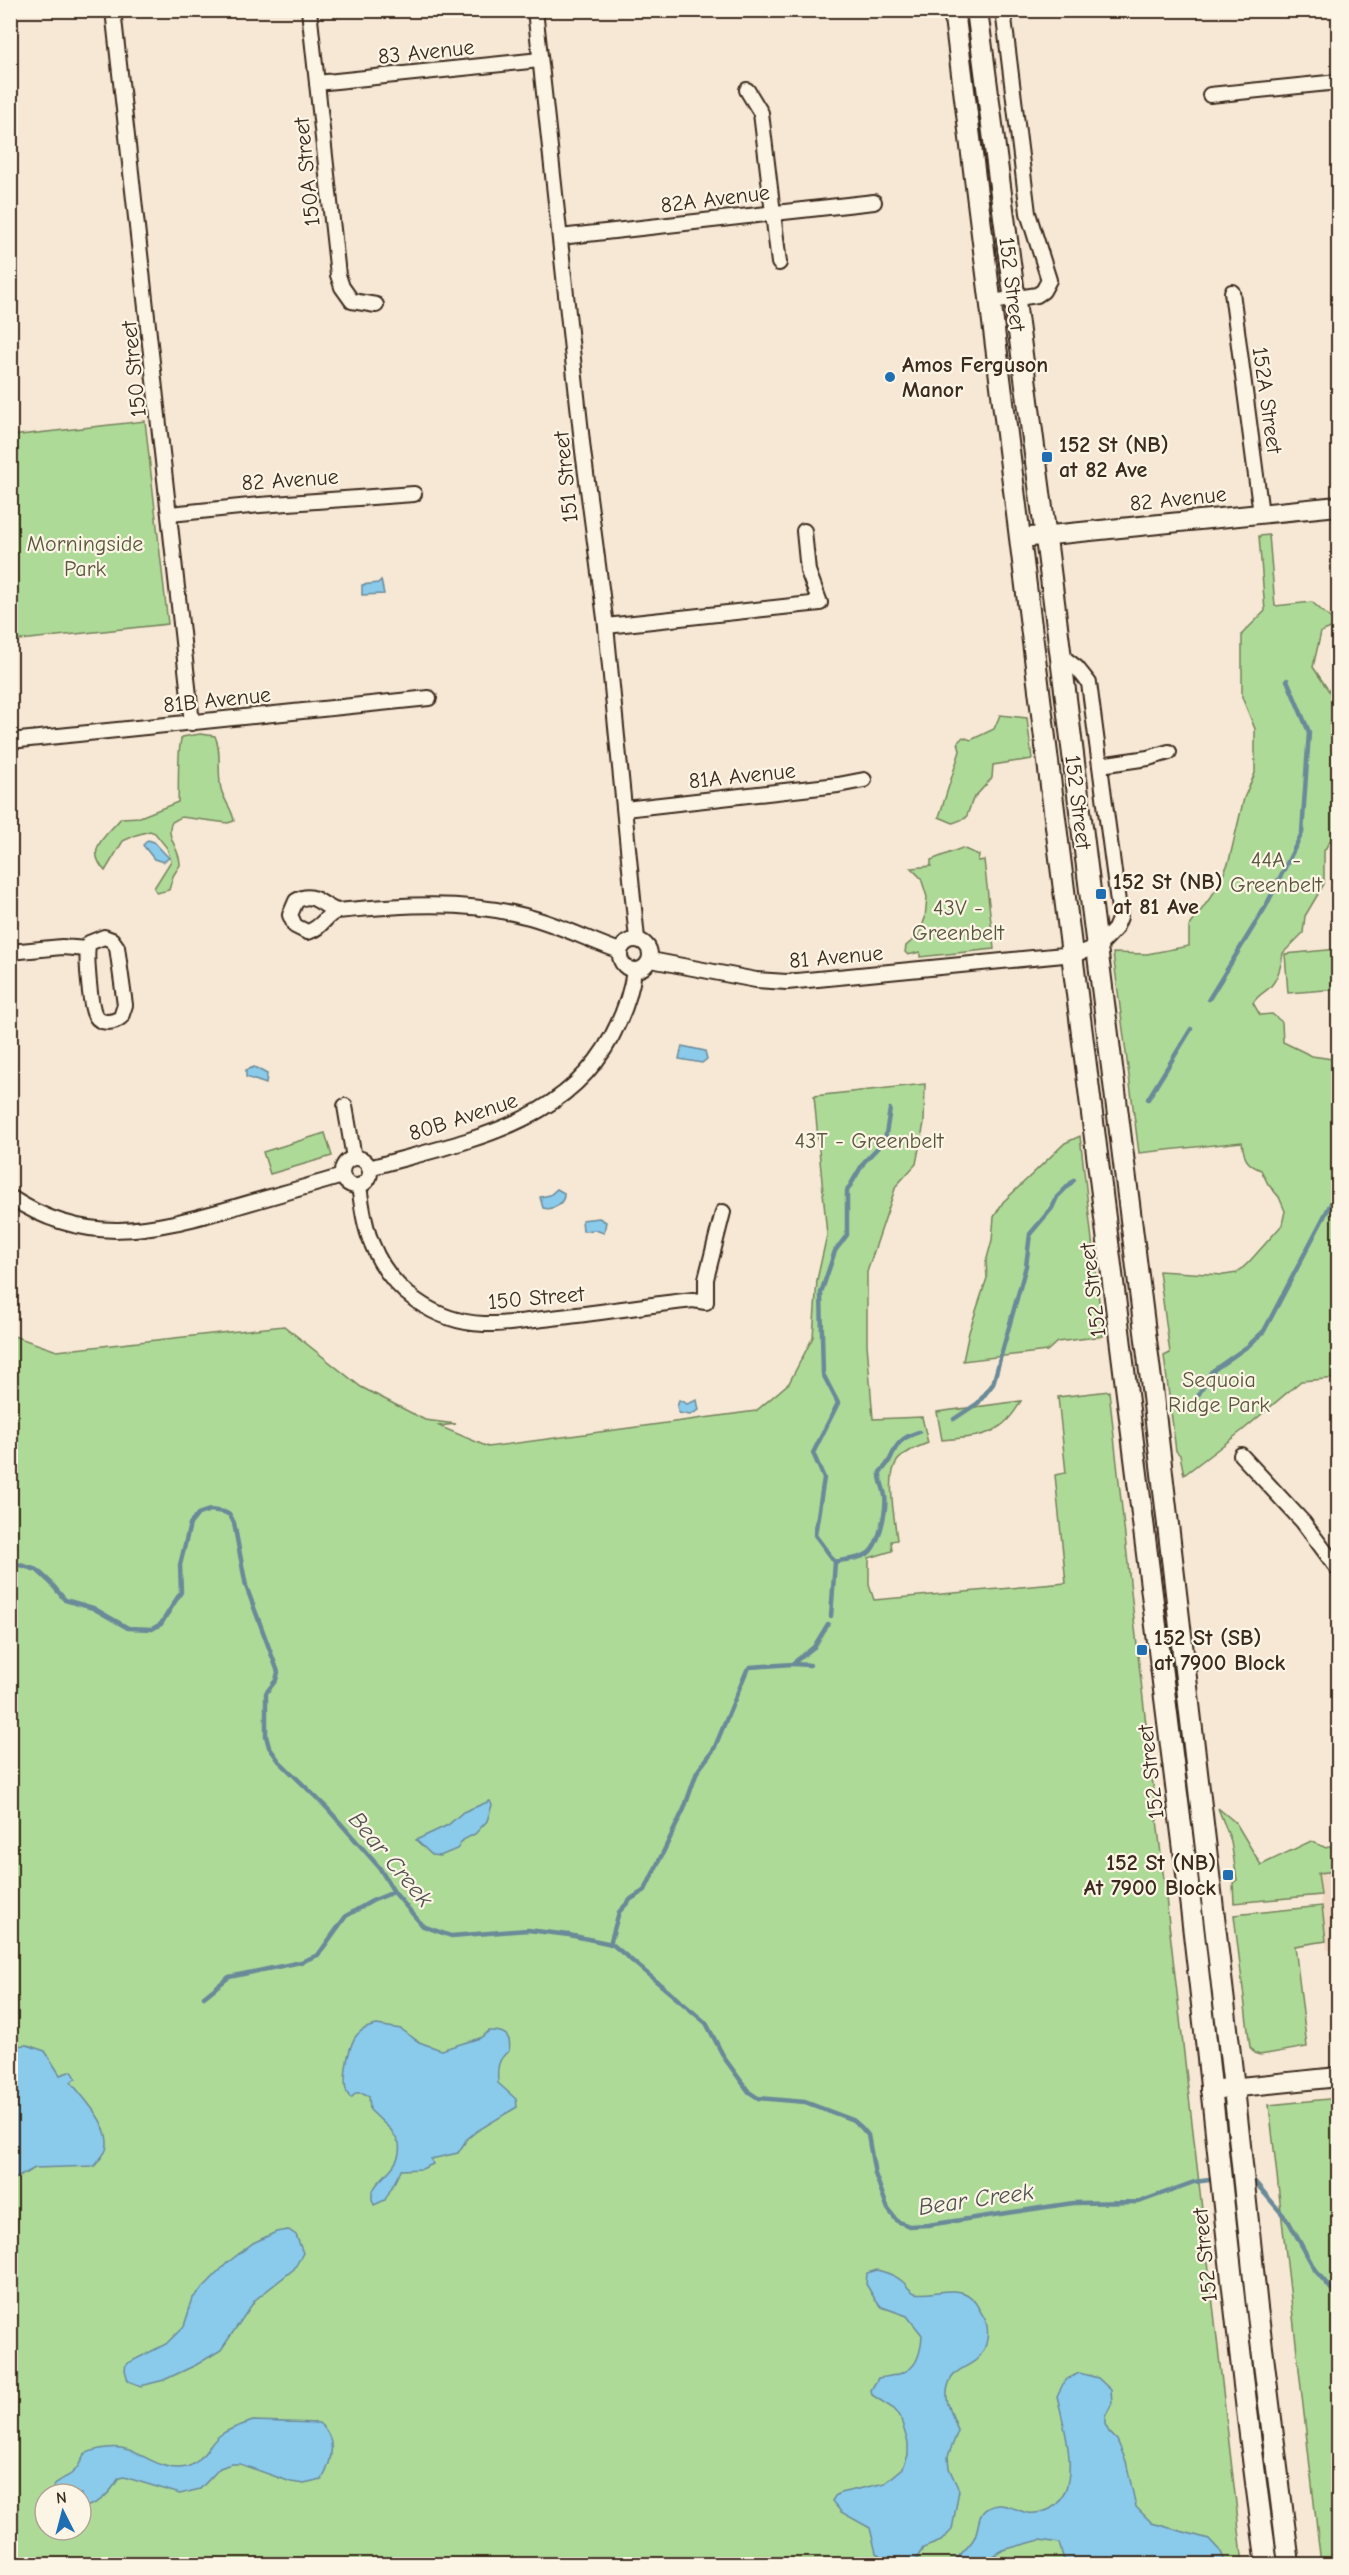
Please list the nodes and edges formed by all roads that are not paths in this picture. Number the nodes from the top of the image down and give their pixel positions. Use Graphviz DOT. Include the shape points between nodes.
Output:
graph roads {
  1 [pos="113,10"];
  2 [pos="309,10"];
  3 [pos="534,10"];
  4 [pos="954,10"];
  5 [pos="977,10"];
  6 [pos="1003,10"];
  7 [pos="540,60"];
  8 [pos="1338,82"];
  9 [pos="317,83"];
  10 [pos="747,90"];
  11 [pos="1210,95"];
  12 [pos="874,202"];
  13 [pos="773,213"];
  14 [pos="560,237"];
  15 [pos="779,263"];
  16 [pos="1232,292"];
  17 [pos="1014,299"];
  18 [pos="992,302"];
  19 [pos="376,305"];
  20 [pos="414,494"];
  21 [pos="1338,506"];
  22 [pos="170,514"];
  23 [pos="1261,514"];
  24 [pos="804,531"];
  25 [pos="1046,536"];
  26 [pos="1022,538"];
  27 [pos="606,626"];
  28 [pos="1060,656"];
  29 [pos="429,698"];
  30 [pos="192,723"];
  31 [pos="10,741"];
  32 [pos="1169,752"];
  33 [pos="1100,765"];
  34 [pos="864,780"];
  35 [pos="625,809"];
  36 [pos="337,911"];
  37 [pos="636,939"];
  38 [pos="1097,948"];
  39 [pos="87,949"];
  40 [pos="620,951"];
  41 [pos="10,952"];
  42 [pos="1074,954"];
  43 [pos="651,960"];
  44 [pos="634,971"];
  45 [pos="345,1106"];
  46 [pos="354,1158"];
  47 [pos="369,1168"];
  48 [pos="342,1176"];
  49 [pos="359,1186"];
  50 [pos="10,1197"];
  51 [pos="723,1212"];
  52 [pos="1241,1455"];
  53 [pos="1338,1569"];
  54 [pos="1338,2077"];
  55 [pos="1234,2088"];
  56 [pos="1210,2090"];
  57 [pos="1267,2565"];
  58 [pos="1289,2565"];
  1 -- 22 [label="street, 150 Street"];
  2 -- 9 [label="street, 150A Street"];
  3 -- 7 [label="street, 151 Street"];
  4 -- 18 [label="main road, 152 Street"];
  5 -- 17 [label="main road, 152 Street"];
  6 -- 17 [label="street" via="1028,213 1048,280 1037,295"];
  7 -- 9 [label="street, 83 Avenue"];
  7 -- 14 [label="street, 151 Street"];
  8 -- 11 [label="street"];
  9 -- 19 [label="street, 150A Street" via="338,275 352,301"];
  10 -- 13 [label="street" via="761,112"];
  12 -- 13 [label="street, 82A Avenue"];
  13 -- 14 [label="street, 82A Avenue"];
  13 -- 15 [label="street"];
  14 -- 27 [label="street, 151 Street"];
  16 -- 23 [label="street, 152A Street"];
  17 -- 18 [label="street"];
  17 -- 25 [label="main road, 152 Street"];
  18 -- 26 [label="main road, 152 Street"];
  20 -- 22 [label="street, 82 Avenue"];
  21 -- 23 [label="street, 82 Avenue"];
  22 -- 30 [label="street, 150 Street"];
  23 -- 25 [label="street, 82 Avenue"];
  24 -- 27 [label="street" via="808,571 820,603"];
  25 -- 26 [label="street, 82 Avenue"];
  25 -- 28 [label="main road, 152 Street"];
  26 -- 42 [label="main road, 152 Street"];
  27 -- 35 [label="street, 151 Street"];
  28 -- 33 [label="street" via="1089,683"];
  28 -- 38 [label="main road, 152 Street"];
  29 -- 30 [label="street, 81B Avenue"];
  30 -- 31 [label="street, 81B Avenue"];
  32 -- 33 [label="street"];
  33 -- 38 [label="street" via="1120,917 1116,929"];
  34 -- 35 [label="street, 81A Avenue"];
  35 -- 37 [label="street, 151 Street"];
  36 -- 40 [label="street" via="446,906 492,909 531,918"];
  37 -- 40 [label="street" via="627,941"];
  37 -- 43 [label="street" via="647,947"];
  38 -- 42 [label="street, 81 Avenue"];
  38 -- 55 [label="main road, 152 Street"];
  39 -- 39 [label="street" via="94,1012 104,1022 116,1020 125,1005 117,947 104,937 92,941"];
  39 -- 41 [label="street"];
  40 -- 44 [label="street" via="623,964"];
  42 -- 43 [label="street, 81 Avenue" via="788,982 756,980"];
  42 -- 56 [label="main road, 152 Street"];
  43 -- 44 [label="street"];
  44 -- 47 [label="street, 80B Avenue" via="624,1011 604,1050 586,1074 556,1101 497,1131"];
  45 -- 46 [label="street"];
  46 -- 47 [label="street" via="365,1161"];
  46 -- 48 [label="street" via="344,1164"];
  47 -- 49 [label="street" via="368,1179"];
  48 -- 49 [label="street" via="347,1183"];
  48 -- 50 [label="street" via="181,1222 136,1230 64,1222"];
  49 -- 51 [label="street, 150 Street" via="371,1242 394,1281 428,1308 477,1324 685,1301 706,1302 706,1279"];
  52 -- 53 [label="street" via="1303,1522"];
  54 -- 55 [label="street"];
  55 -- 56 [label="street"];
  55 -- 58 [label="main road, 152 Street"];
  56 -- 57 [label="main road, 152 Street"];
}
